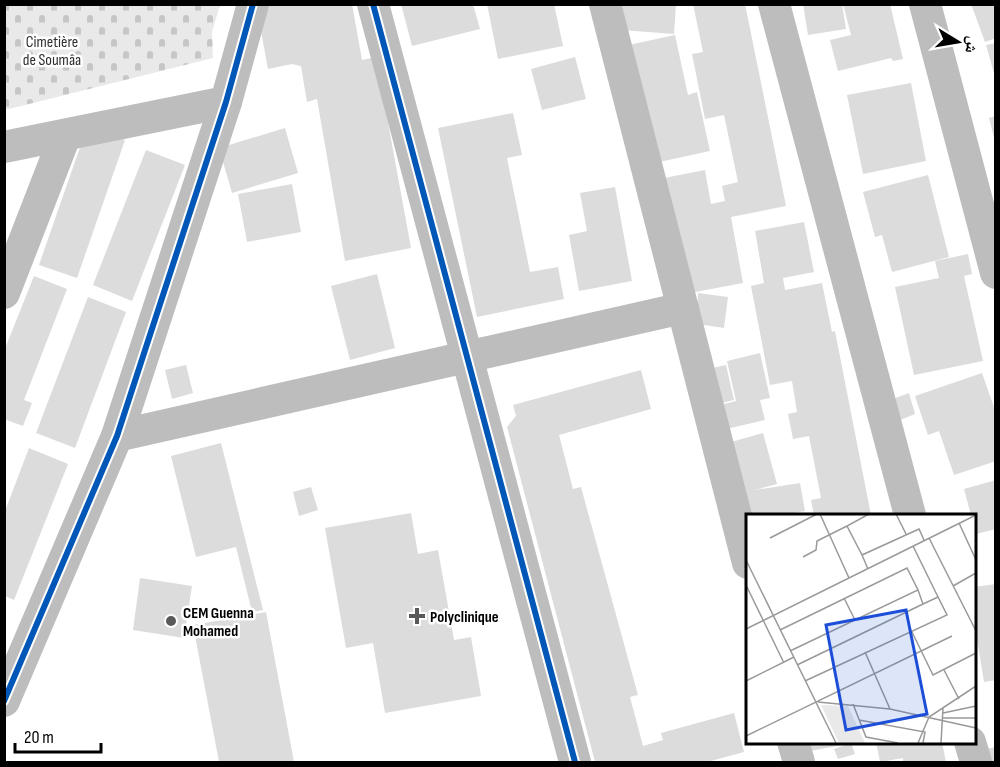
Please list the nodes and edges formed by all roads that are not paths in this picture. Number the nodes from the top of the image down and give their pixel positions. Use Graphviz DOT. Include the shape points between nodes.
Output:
graph roads {
  1 [pos="253,4"];
  2 [pos="373,4"];
  3 [pos="605,4"];
  4 [pos="774,4"];
  5 [pos="925,4"];
  6 [pos="226,102"];
  7 [pos="64,136"];
  8 [pos="4,147"];
  9 [pos="996,273"];
  10 [pos="4,293"];
  11 [pos="683,308"];
  12 [pos="467,357"];
  13 [pos="117,436"];
  14 [pos="910,514"];
  15 [pos="746,555"];
  16 [pos="4,701"];
  17 [pos="794,743"];
  18 [pos="971,743"];
  19 [pos="575,762"];
  20 [pos="799,762"];
  21 [pos="976,762"];
  1 -- 6 [label="street"];
  2 -- 12 [label="street"];
  3 -- 11 [label="street"];
  4 -- 14 [label="street"];
  5 -- 9 [label="street"];
  6 -- 7 [label="street"];
  6 -- 13 [label="street"];
  7 -- 8 [label="street"];
  7 -- 10 [label="street"];
  11 -- 12 [label="street"];
  11 -- 15 [label="street"];
  12 -- 13 [label="street"];
  12 -- 19 [label="street"];
  13 -- 16 [label="street"];
  17 -- 20 [label="street"];
  18 -- 21 [label="street"];
}
